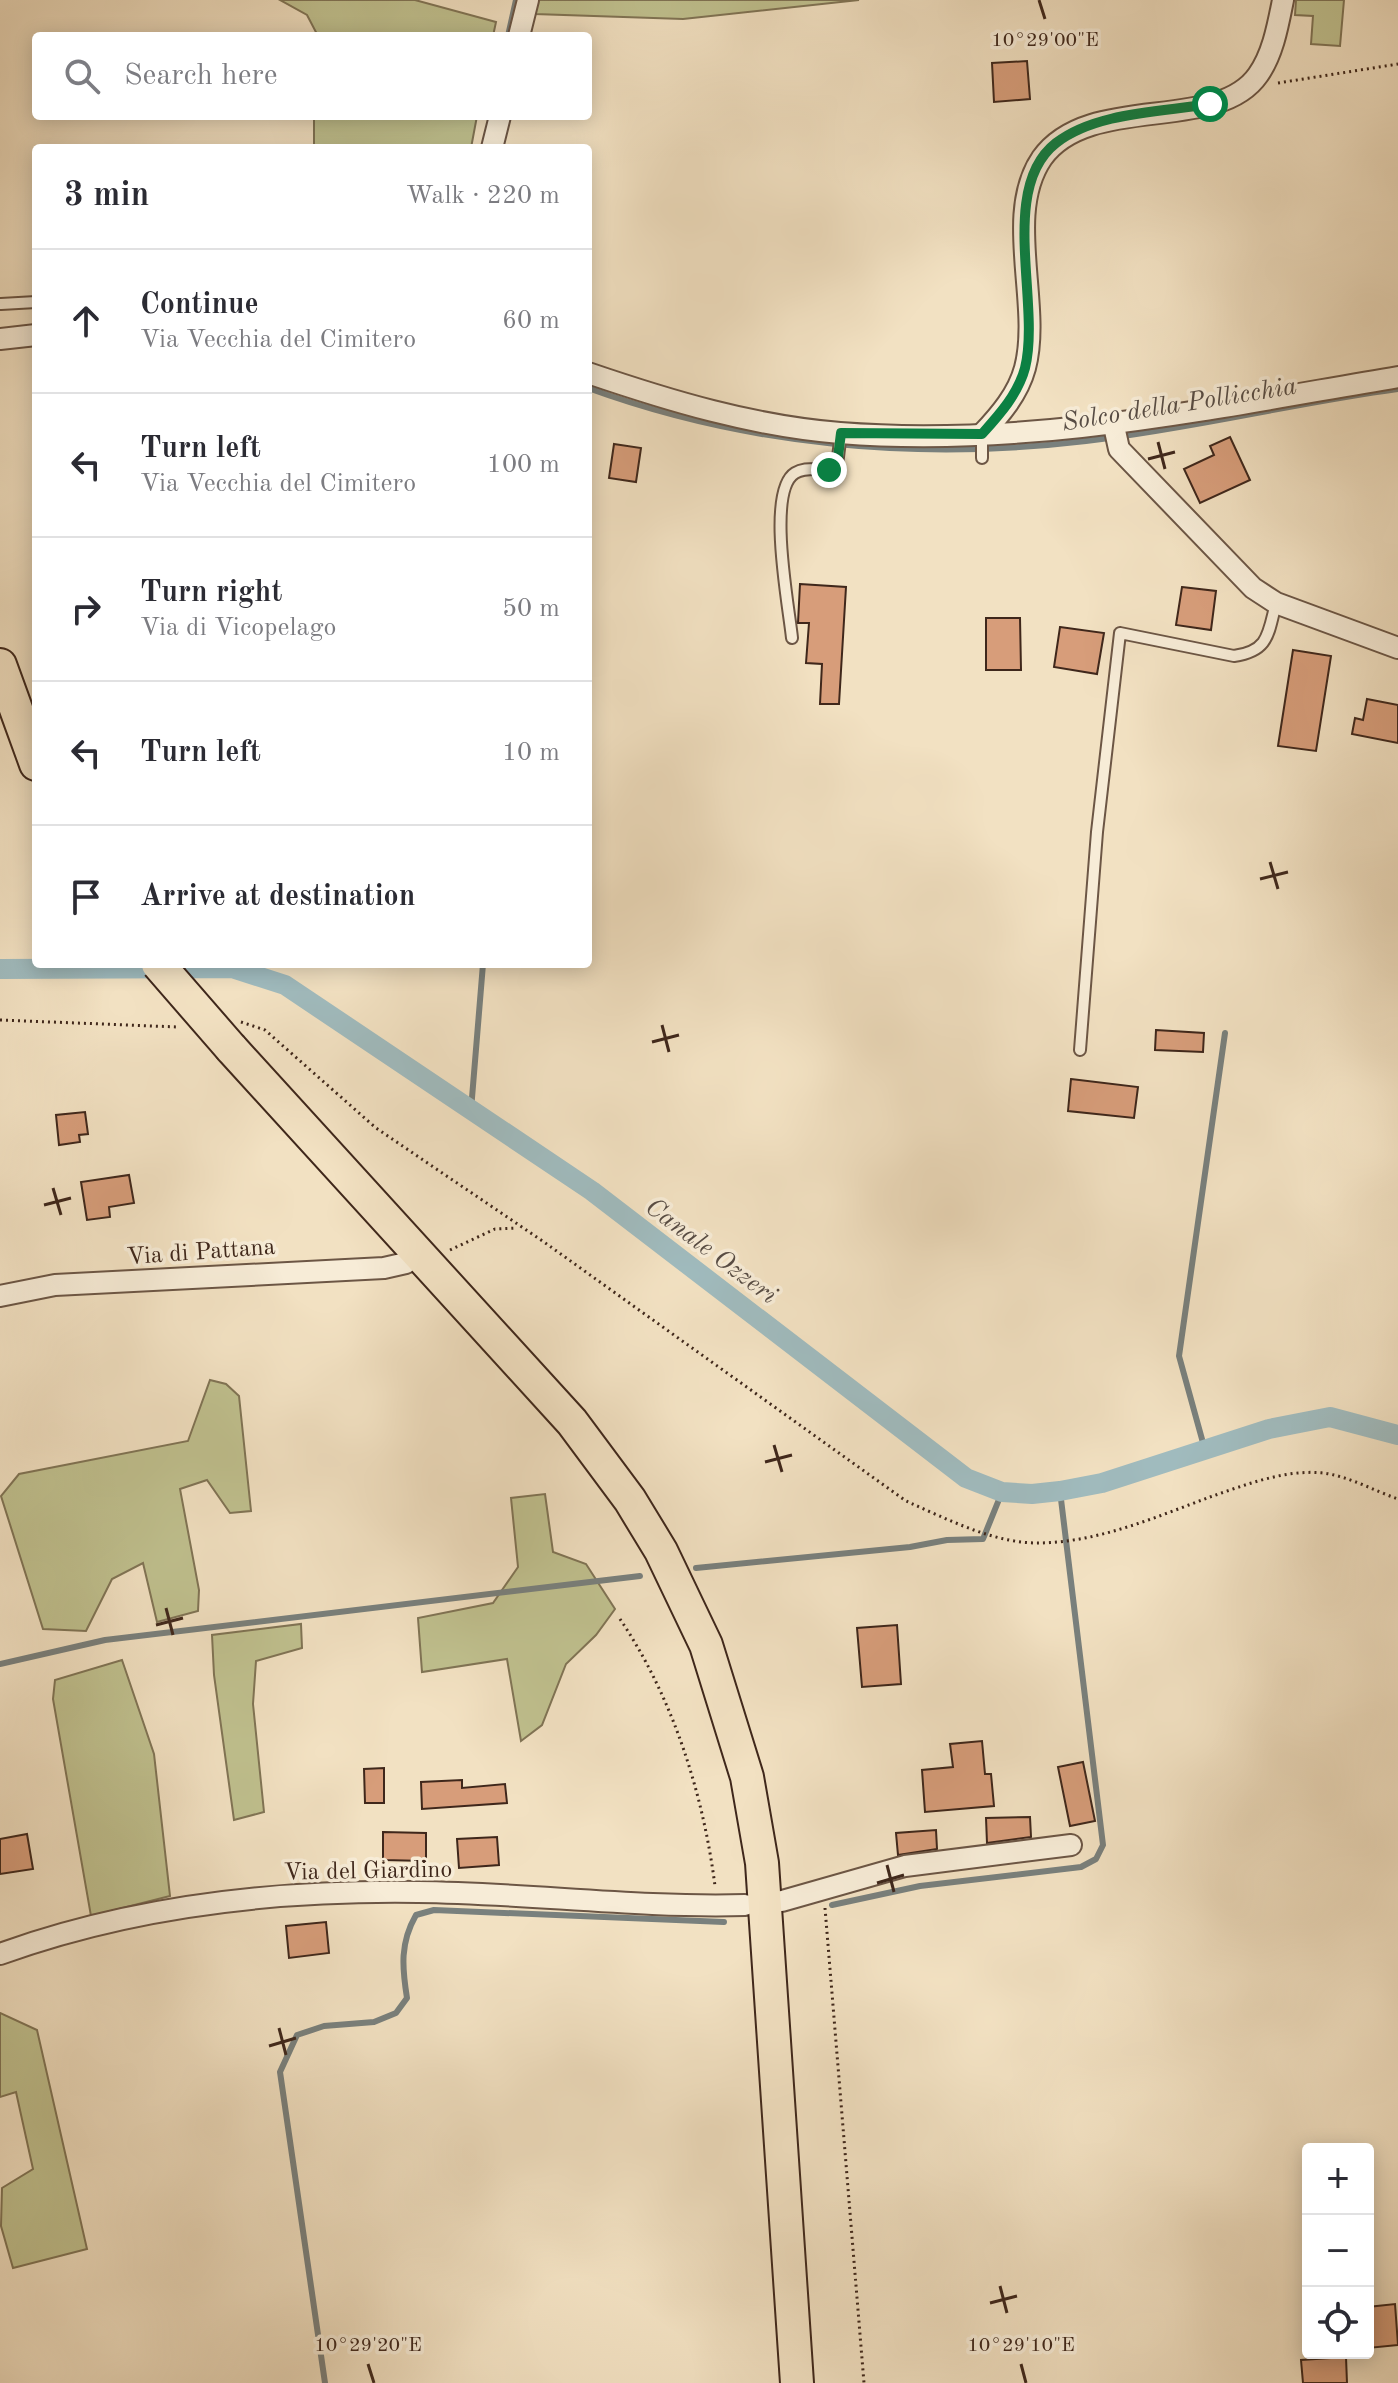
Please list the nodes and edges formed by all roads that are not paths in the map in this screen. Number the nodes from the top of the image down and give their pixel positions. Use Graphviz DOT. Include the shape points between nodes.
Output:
graph roads {
  1 [pos="528,0"];
  2 [pos="1283,0"];
  3 [pos="520,32"];
  4 [pos="499,120"];
  5 [pos="493,144"];
  6 [pos="32,302"];
  7 [pos="1,304"];
  8 [pos="32,335"];
  9 [pos="0,339"];
  10 [pos="592,374"];
  11 [pos="1398,377"];
  12 [pos="1116,434"];
  13 [pos="840,436"];
  14 [pos="982,438"];
  15 [pos="982,458"];
  16 [pos="1276,603"];
  17 [pos="792,638"];
  18 [pos="1398,648"];
  19 [pos="0,665"];
  20 [pos="32,753"];
  21 [pos="161,968"];
  22 [pos="1080,1050"];
  23 [pos="406,1263"];
  24 [pos="0,1296"];
  25 [pos="1071,1845"];
  26 [pos="782,1901"];
  27 [pos="745,1905"];
  28 [pos="0,1954"];
  29 [pos="797,2383"];
  1 -- 3 [label="street"];
  2 -- 14 [label="street" via="1265,62 1247,88 1210,104 1082,129 1056,143 1042,159 1032,177 1026,214 1030,329 1025,368 1016,392"];
  4 -- 5 [label="street"];
  6 -- 7 [label="lane"];
  8 -- 9 [label="street"];
  10 -- 13 [label="street" via="726,415"];
  11 -- 12 [label="street"];
  12 -- 14 [label="street"];
  12 -- 16 [label="street" via="1232,568"];
  13 -- 14 [label="street"];
  13 -- 17 [label="lane" via="837,465 792,475 784,492 780,561"];
  14 -- 15 [label="lane"];
  16 -- 18 [label="street"];
  16 -- 22 [label="lane" via="1266,641 1246,654 1120,633"];
  19 -- 20 [label="main road"];
  21 -- 29 [label="main road, bridge" via="572,1422 661,1551 706,1645 747,1777 762,1863"];
  23 -- 24 [label="street, Via di Pattana" via="55,1285"];
  25 -- 26 [label="street" via="905,1866"];
  27 -- 28 [label="street, Via del Giardino" via="415,1892 282,1897 128,1916"];
}
